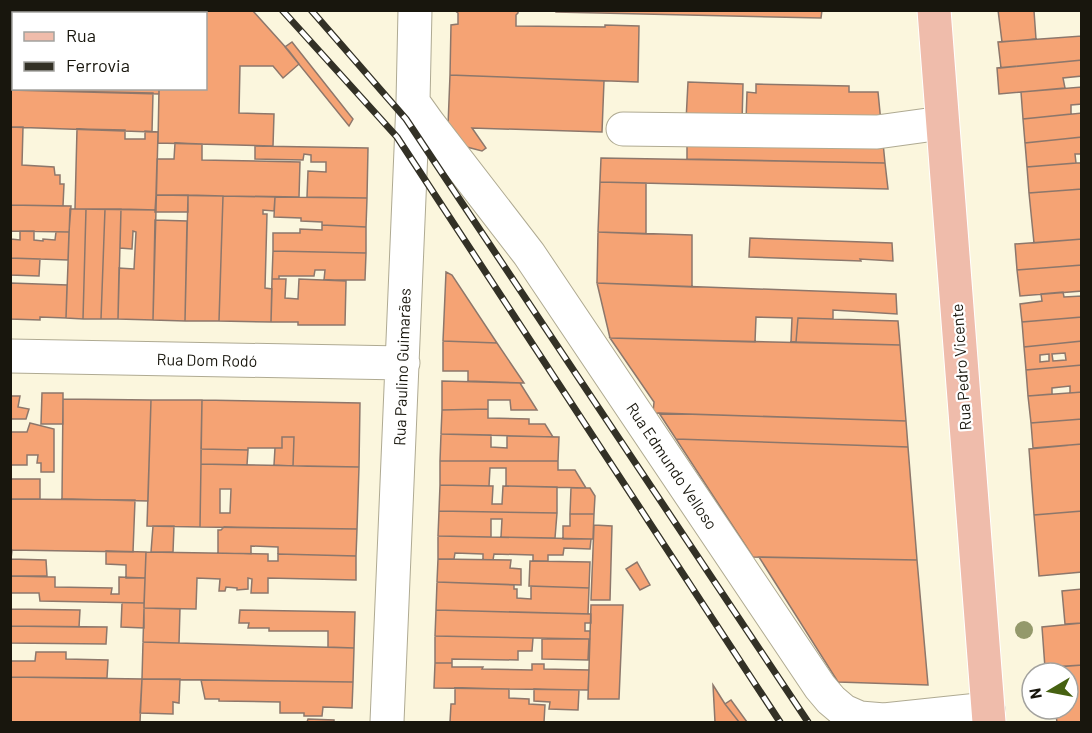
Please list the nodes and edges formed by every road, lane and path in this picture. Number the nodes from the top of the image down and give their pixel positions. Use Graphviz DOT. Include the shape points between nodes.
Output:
graph roads {
  1 [pos="416,10"];
  2 [pos="934,10"];
  3 [pos="413,102"];
  4 [pos="942,123"];
  5 [pos="622,129"];
  6 [pos="10,356"];
  7 [pos="403,363"];
  8 [pos="988,716"];
  9 [pos="387,723"];
  1 -- 3 [label="street, Rua Paulino Guimarães"];
  2 -- 4 [label="main road, Rua Pedro Vicente"];
  3 -- 7 [label="street, Rua Paulino Guimarães"];
  3 -- 8 [label="street, Rua Edmundo Velloso" via="529,254 831,700 860,718"];
  4 -- 5 [label="street" via="877,132"];
  4 -- 8 [label="main road, Rua Pedro Vicente"];
  6 -- 7 [label="street, Rua Dom Rodó"];
  7 -- 9 [label="street, Rua Paulino Guimarães"];
}
